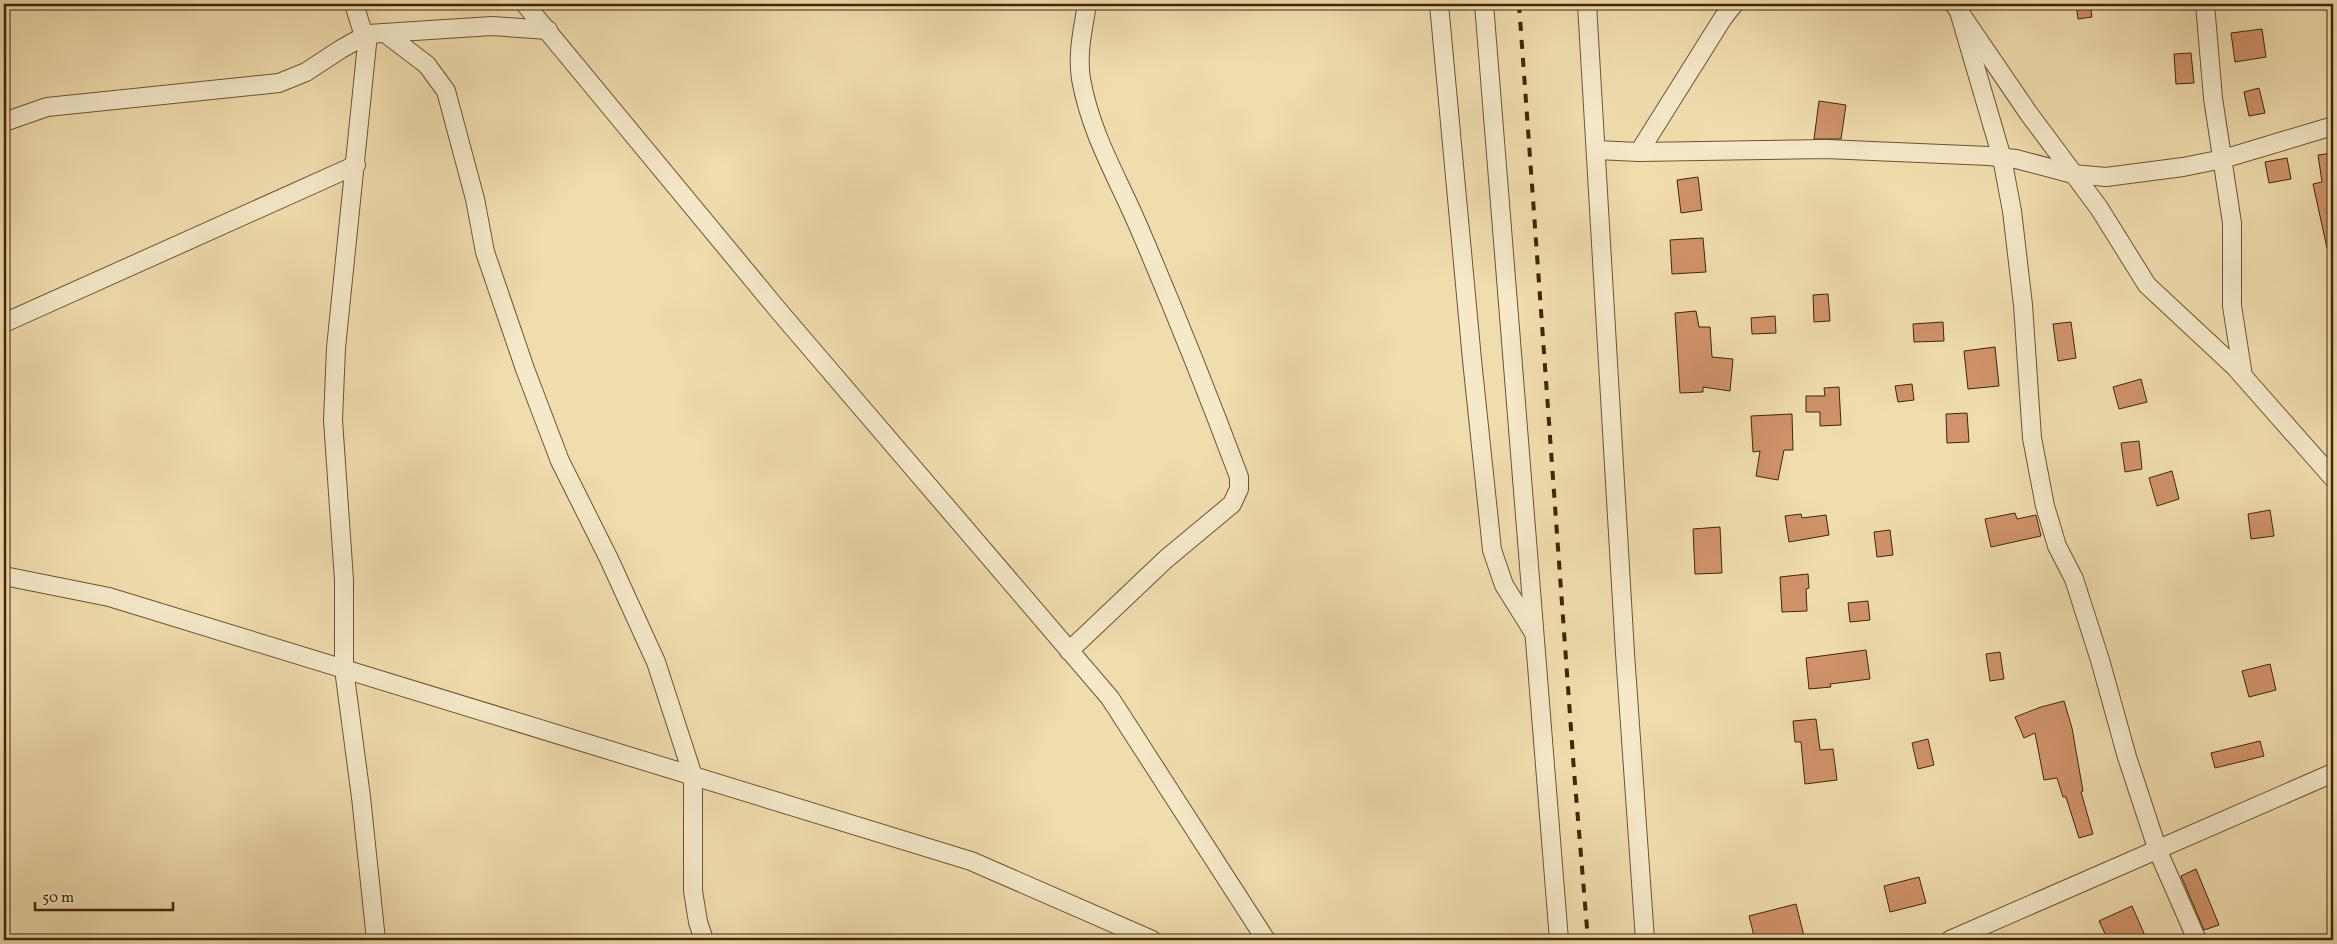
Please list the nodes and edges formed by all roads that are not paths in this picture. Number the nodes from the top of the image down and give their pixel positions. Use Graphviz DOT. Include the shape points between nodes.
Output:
graph roads {
  1 [pos="354,4"];
  2 [pos="526,4"];
  3 [pos="1087,4"];
  4 [pos="1439,4"];
  5 [pos="1484,4"];
  6 [pos="1587,4"];
  7 [pos="1734,4"];
  8 [pos="2204,4"];
  9 [pos="1957,10"];
  10 [pos="548,30"];
  11 [pos="372,34"];
  12 [pos="4,122"];
  13 [pos="2333,126"];
  14 [pos="1596,150"];
  15 [pos="1639,152"];
  16 [pos="2002,158"];
  17 [pos="2223,158"];
  18 [pos="356,165"];
  19 [pos="2073,174"];
  20 [pos="4,323"];
  21 [pos="2243,376"];
  22 [pos="2333,478"];
  23 [pos="4,576"];
  24 [pos="1535,635"];
  25 [pos="1069,650"];
  26 [pos="344,669"];
  27 [pos="2333,773"];
  28 [pos="693,776"];
  29 [pos="2158,851"];
  30 [pos="376,940"];
  31 [pos="704,940"];
  32 [pos="1152,940"];
  33 [pos="1266,940"];
  34 [pos="1558,940"];
  35 [pos="1645,940"];
  36 [pos="1950,940"];
  37 [pos="2197,940"];
  1 -- 11 [label="street"];
  2 -- 10 [label="street"];
  3 -- 25 [label="street" via="1079,52 1090,120 1135,217 1198,369 1239,477 1239,489 1232,504 1166,558"];
  4 -- 24 [label="street" via="1492,550 1504,585"];
  5 -- 24 [label="street"];
  6 -- 14 [label="street"];
  7 -- 15 [label="street"];
  8 -- 17 [label="street" via="2213,98"];
  9 -- 16 [label="street"];
  9 -- 19 [label="street"];
  10 -- 11 [label="street" via="492,26"];
  10 -- 25 [label="street" via="778,310"];
  11 -- 12 [label="street" via="279,84 47,107"];
  11 -- 18 [label="street"];
  11 -- 28 [label="street" via="427,65 446,91 475,199 485,252 519,351 560,462 656,662"];
  13 -- 17 [label="street"];
  14 -- 15 [label="street"];
  14 -- 35 [label="street"];
  15 -- 16 [label="street" via="1826,149"];
  16 -- 19 [label="street" via="2016,158"];
  16 -- 29 [label="street" via="2023,305 2032,438 2045,506 2098,651 2127,757"];
  17 -- 19 [label="street" via="2106,177"];
  17 -- 21 [label="street" via="2232,223 2232,306"];
  18 -- 20 [label="street"];
  18 -- 26 [label="street" via="336,348 333,420 344,580"];
  19 -- 21 [label="street" via="2099,208 2147,285"];
  21 -- 22 [label="street"];
  23 -- 26 [label="street" via="109,597"];
  24 -- 34 [label="street"];
  25 -- 33 [label="street" via="1110,698"];
  26 -- 28 [label="street"];
  26 -- 30 [label="street"];
  27 -- 29 [label="street"];
  28 -- 31 [label="street" via="693,891"];
  28 -- 32 [label="street" via="971,861"];
  29 -- 36 [label="street"];
  29 -- 37 [label="street"];
}
